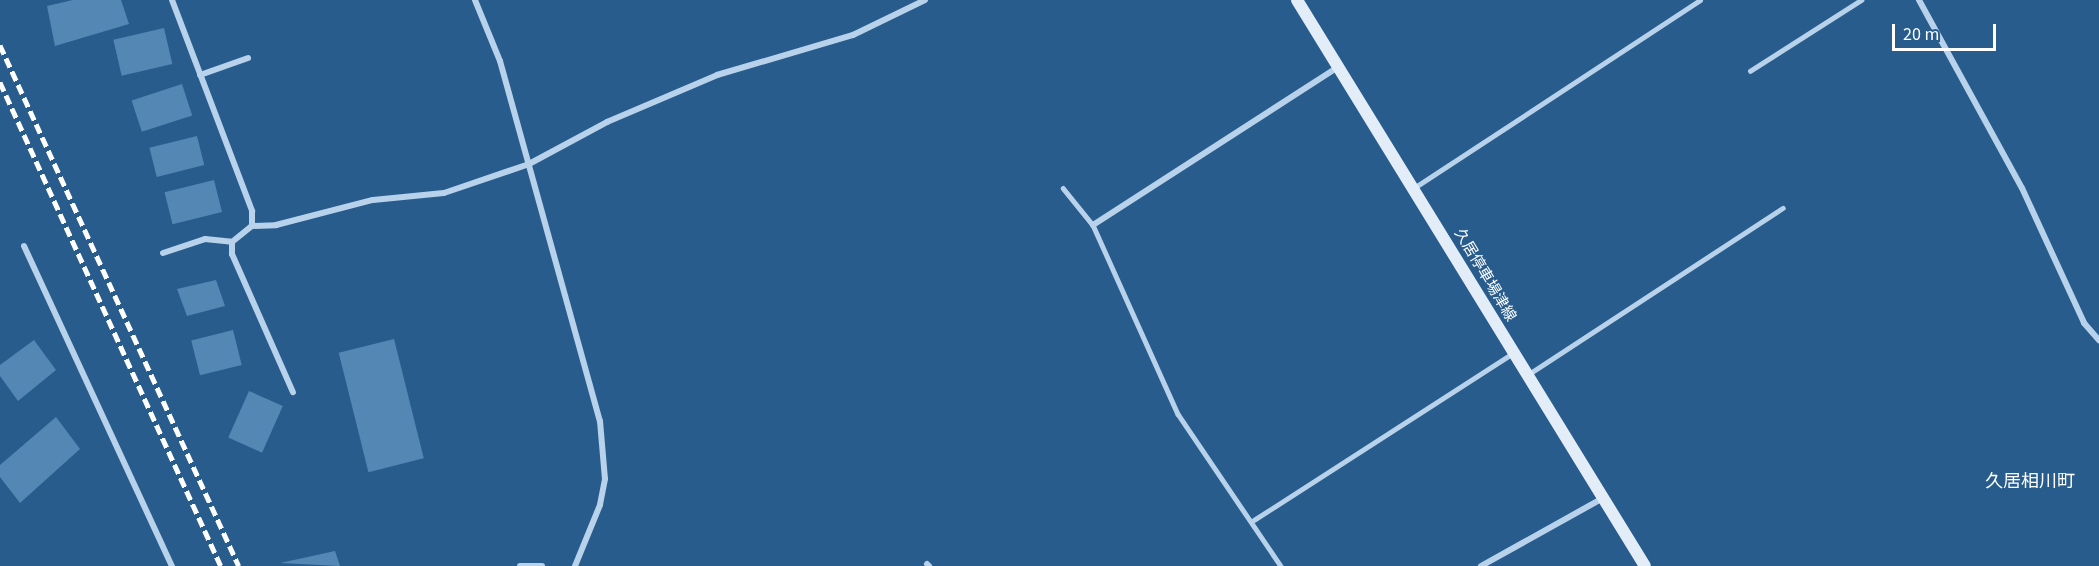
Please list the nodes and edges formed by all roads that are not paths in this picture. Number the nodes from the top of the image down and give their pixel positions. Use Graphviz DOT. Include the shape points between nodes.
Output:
graph roads {
  1 [pos="172,0"];
  2 [pos="475,0"];
  3 [pos="925,0"];
  4 [pos="1298,0"];
  5 [pos="1700,0"];
  6 [pos="1861,0"];
  7 [pos="1919,0"];
  8 [pos="248,58"];
  9 [pos="1339,67"];
  10 [pos="1750,71"];
  11 [pos="201,75"];
  12 [pos="529,164"];
  13 [pos="1063,188"];
  14 [pos="1414,188"];
  15 [pos="1783,208"];
  16 [pos="252,225"];
  17 [pos="1093,225"];
  18 [pos="232,242"];
  19 [pos="24,246"];
  20 [pos="163,253"];
  21 [pos="2099,340"];
  22 [pos="1514,353"];
  23 [pos="1528,375"];
  24 [pos="293,392"];
  25 [pos="1603,498"];
  26 [pos="1254,520"];
  27 [pos="172,566"];
  28 [pos="520,566"];
  29 [pos="542,566"];
  30 [pos="575,566"];
  31 [pos="1281,566"];
  32 [pos="1481,566"];
  33 [pos="1645,566"];
  1 -- 11 [label="street"];
  2 -- 12 [label="street" via="500,61"];
  3 -- 12 [label="street" via="853,34 717,75 607,122"];
  4 -- 9 [label="main road, 久居停車場津線"];
  5 -- 14 [label="lane"];
  6 -- 10 [label="lane"];
  7 -- 21 [label="street" via="2022,188 2084,323"];
  8 -- 11 [label="street"];
  9 -- 14 [label="main road, 久居停車場津線"];
  9 -- 17 [label="street"];
  11 -- 16 [label="street" via="252,211"];
  12 -- 16 [label="street" via="444,193 373,200 276,225"];
  12 -- 30 [label="street" via="604,451 600,505"];
  13 -- 17 [label="lane"];
  14 -- 22 [label="main road, 久居停車場津線"];
  15 -- 23 [label="lane"];
  16 -- 18 [label="street"];
  17 -- 26 [label="lane" via="1178,414 1234,500"];
  18 -- 20 [label="street" via="205,239"];
  18 -- 24 [label="street" via="232,254"];
  19 -- 27 [label="street"];
  22 -- 23 [label="main road, 久居停車場津線"];
  22 -- 26 [label="lane"];
  23 -- 25 [label="main road, 久居停車場津線"];
  25 -- 32 [label="street"];
  25 -- 33 [label="main road, 久居停車場津線"];
  26 -- 31 [label="lane"];
  28 -- 29 [label="street"];
}
